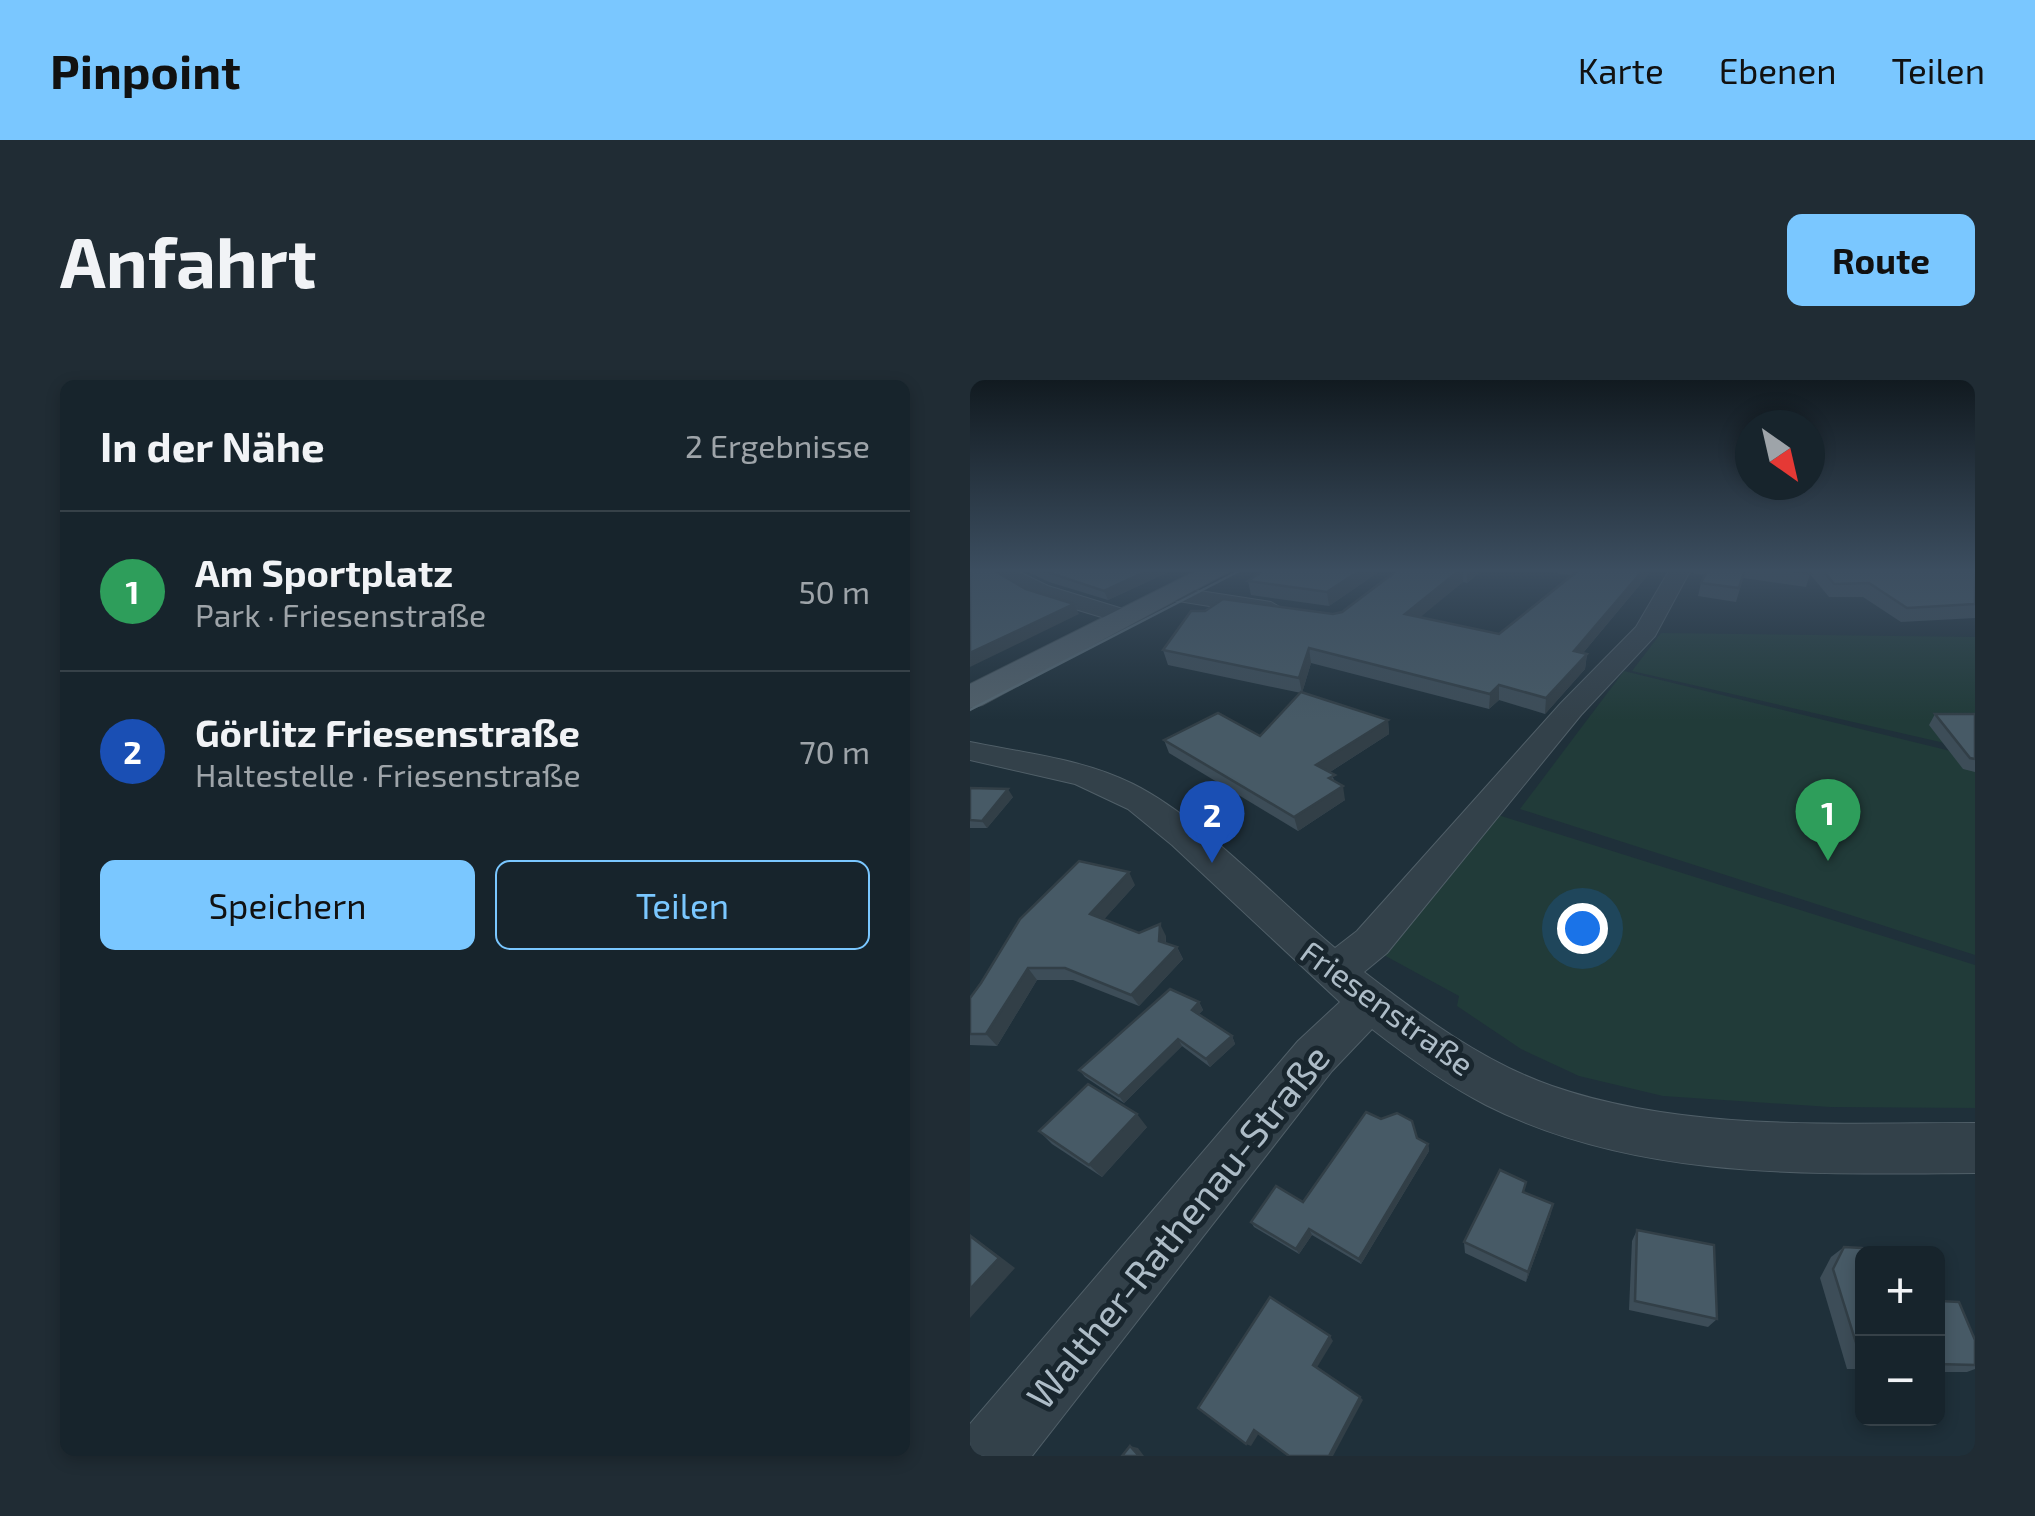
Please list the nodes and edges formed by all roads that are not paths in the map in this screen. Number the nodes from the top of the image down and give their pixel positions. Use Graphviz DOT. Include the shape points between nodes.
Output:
graph roads {
  1 [pos="1126,619"];
  2 [pos="1653,619"];
  3 [pos="970,698"];
  4 [pos="970,752"];
  5 [pos="1352,987"];
  6 [pos="1975,1148"];
  7 [pos="988,1456"];
  1 -- 3 [label="main road"];
  2 -- 5 [label="street, Walther-Rathenau-Straße" via="1372,942"];
  4 -- 5 [label="street, Friesenstraße" via="1070,773 1126,794 1182,835"];
  5 -- 6 [label="street, Friesenstraße" via="1490,1081 1610,1128 1846,1148"];
  5 -- 7 [label="street, Walther-Rathenau-Straße" via="1314,1056"];
}
